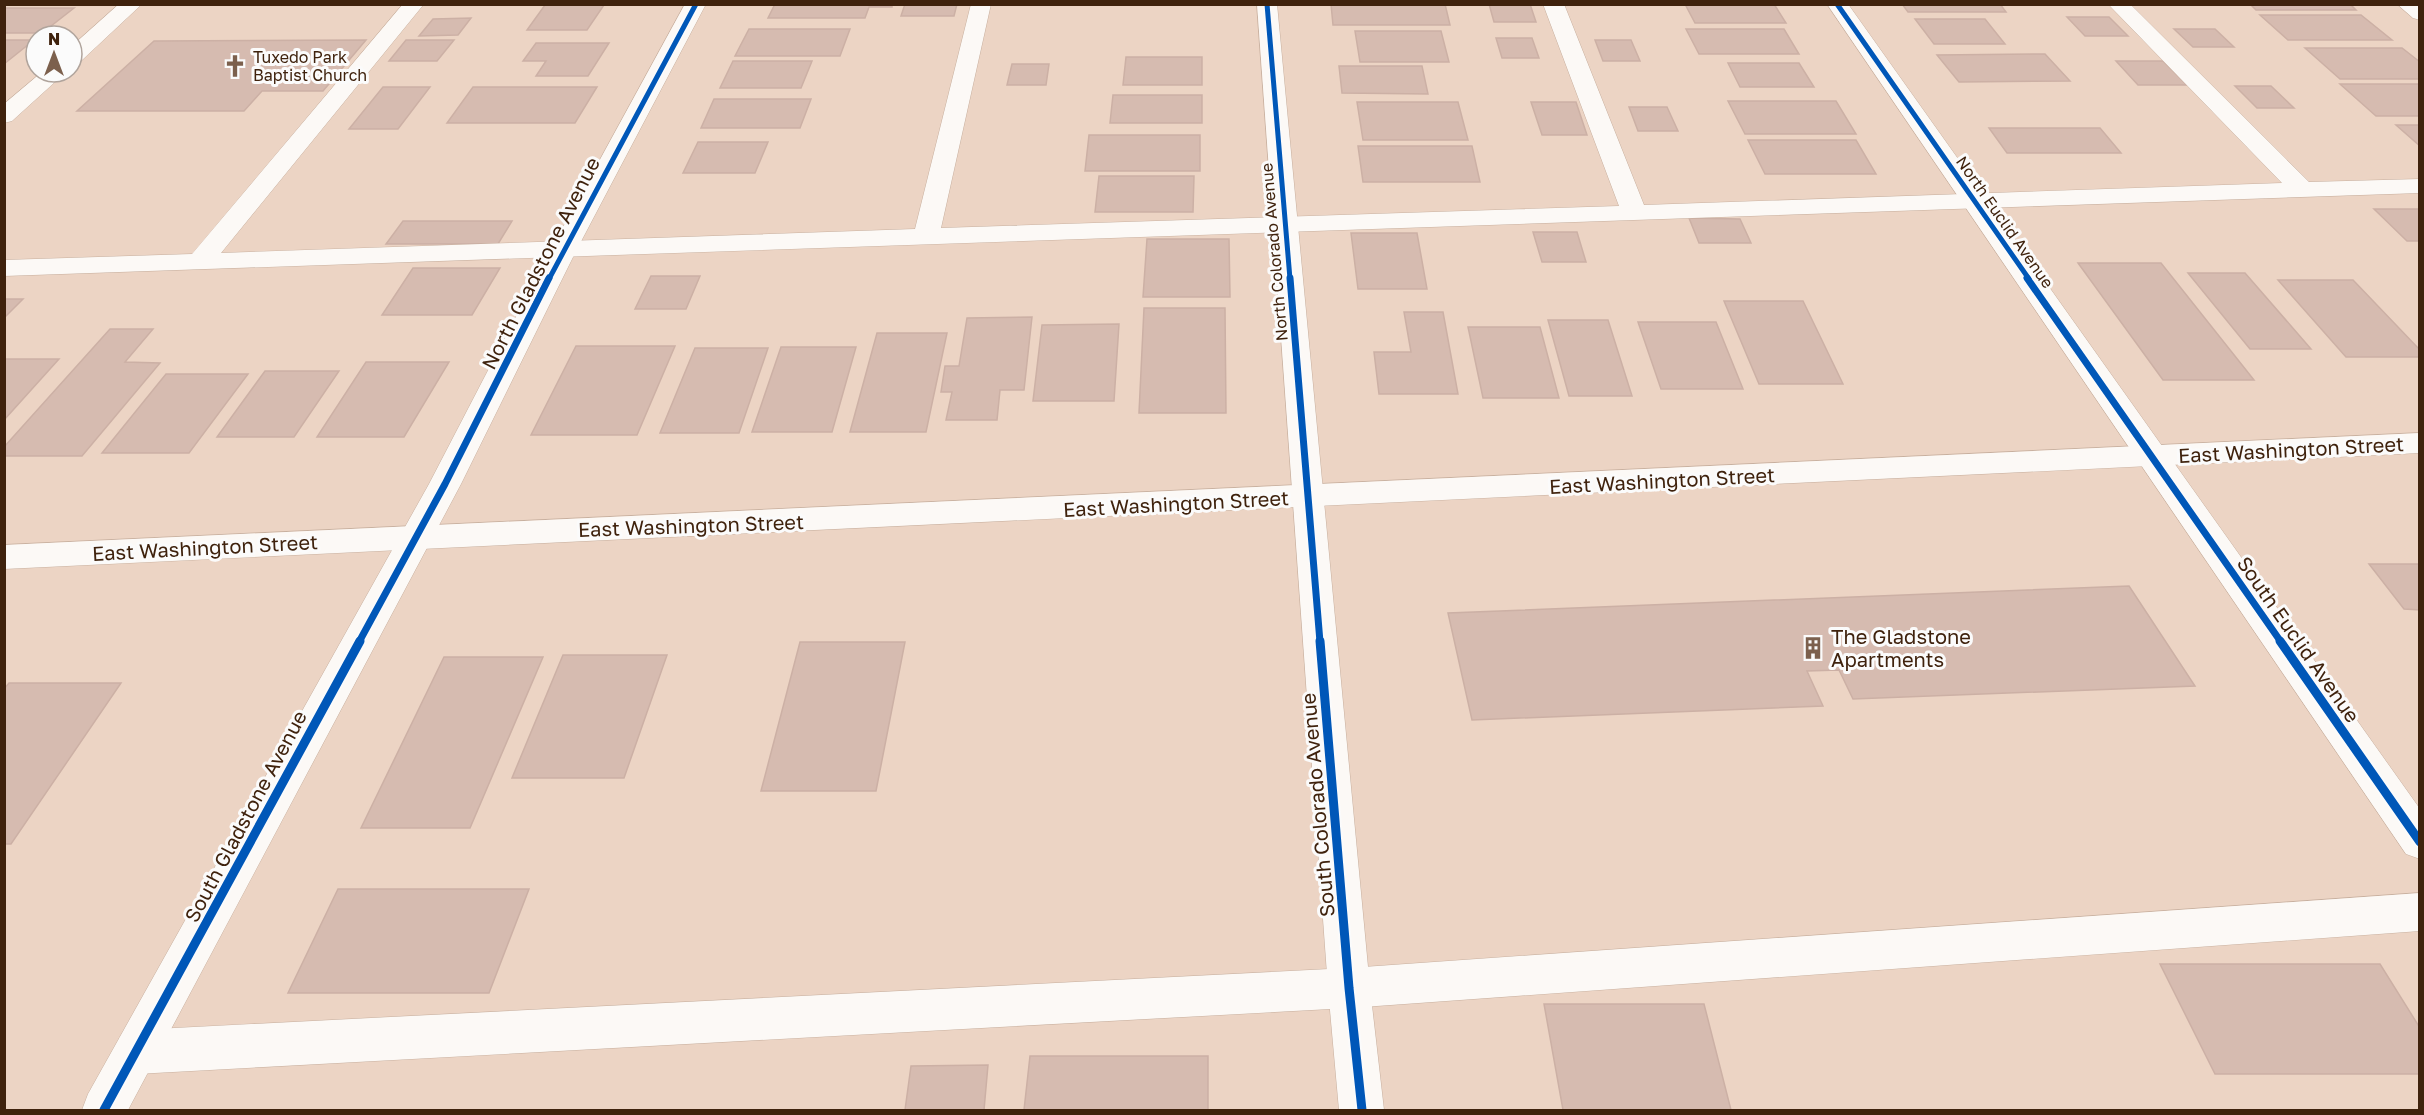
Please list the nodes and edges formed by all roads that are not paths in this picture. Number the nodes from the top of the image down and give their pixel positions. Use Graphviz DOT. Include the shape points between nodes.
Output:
graph roads {
  1 [pos="132,4"];
  2 [pos="414,4"];
  3 [pos="696,4"];
  4 [pos="981,4"];
  5 [pos="1267,4"];
  6 [pos="1553,4"];
  7 [pos="1837,4"];
  8 [pos="2118,4"];
  9 [pos="2407,4"];
  10 [pos="2420,14"];
  11 [pos="84,46"];
  12 [pos="41,84"];
  13 [pos="4,116"];
  14 [pos="2420,186"];
  15 [pos="2303,190"];
  16 [pos="1974,201"];
  17 [pos="1634,212"];
  18 [pos="1286,226"];
  19 [pos="926,238"];
  20 [pos="563,251"];
  21 [pos="200,261"];
  22 [pos="4,268"];
  23 [pos="2420,443"];
  24 [pos="2152,455"];
  25 [pos="1308,497"];
  26 [pos="414,537"];
  27 [pos="4,557"];
  28 [pos="2420,842"];
  29 [pos="2420,912"];
  30 [pos="1349,988"];
  31 [pos="136,1052"];
  32 [pos="104,1110"];
  33 [pos="1362,1110"];
  1 -- 11 [label="street"];
  2 -- 21 [label="street"];
  3 -- 20 [label="street, North Gladstone Avenue"];
  4 -- 19 [label="street"];
  5 -- 18 [label="street, North Colorado Avenue"];
  6 -- 17 [label="street"];
  7 -- 16 [label="street, North Euclid Avenue"];
  8 -- 15 [label="street"];
  9 -- 10 [label="street"];
  12 -- 13 [label="street"];
  14 -- 15 [label="street"];
  15 -- 16 [label="street"];
  16 -- 17 [label="street"];
  16 -- 24 [label="street, North Euclid Avenue"];
  17 -- 18 [label="street"];
  18 -- 19 [label="street"];
  18 -- 25 [label="street, North Colorado Avenue"];
  19 -- 20 [label="street"];
  20 -- 21 [label="street"];
  20 -- 26 [label="street, North Gladstone Avenue"];
  21 -- 22 [label="street"];
  23 -- 24 [label="street, East Washington Street"];
  24 -- 25 [label="street, East Washington Street"];
  24 -- 28 [label="street, South Euclid Avenue"];
  25 -- 26 [label="street, East Washington Street"];
  25 -- 30 [label="street, South Colorado Avenue"];
  26 -- 27 [label="street, East Washington Street"];
  26 -- 31 [label="street, South Gladstone Avenue"];
  29 -- 30 [label="street"];
  30 -- 31 [label="street"];
  30 -- 33 [label="street, South Colorado Avenue"];
  31 -- 32 [label="street, South Gladstone Avenue"];
}
